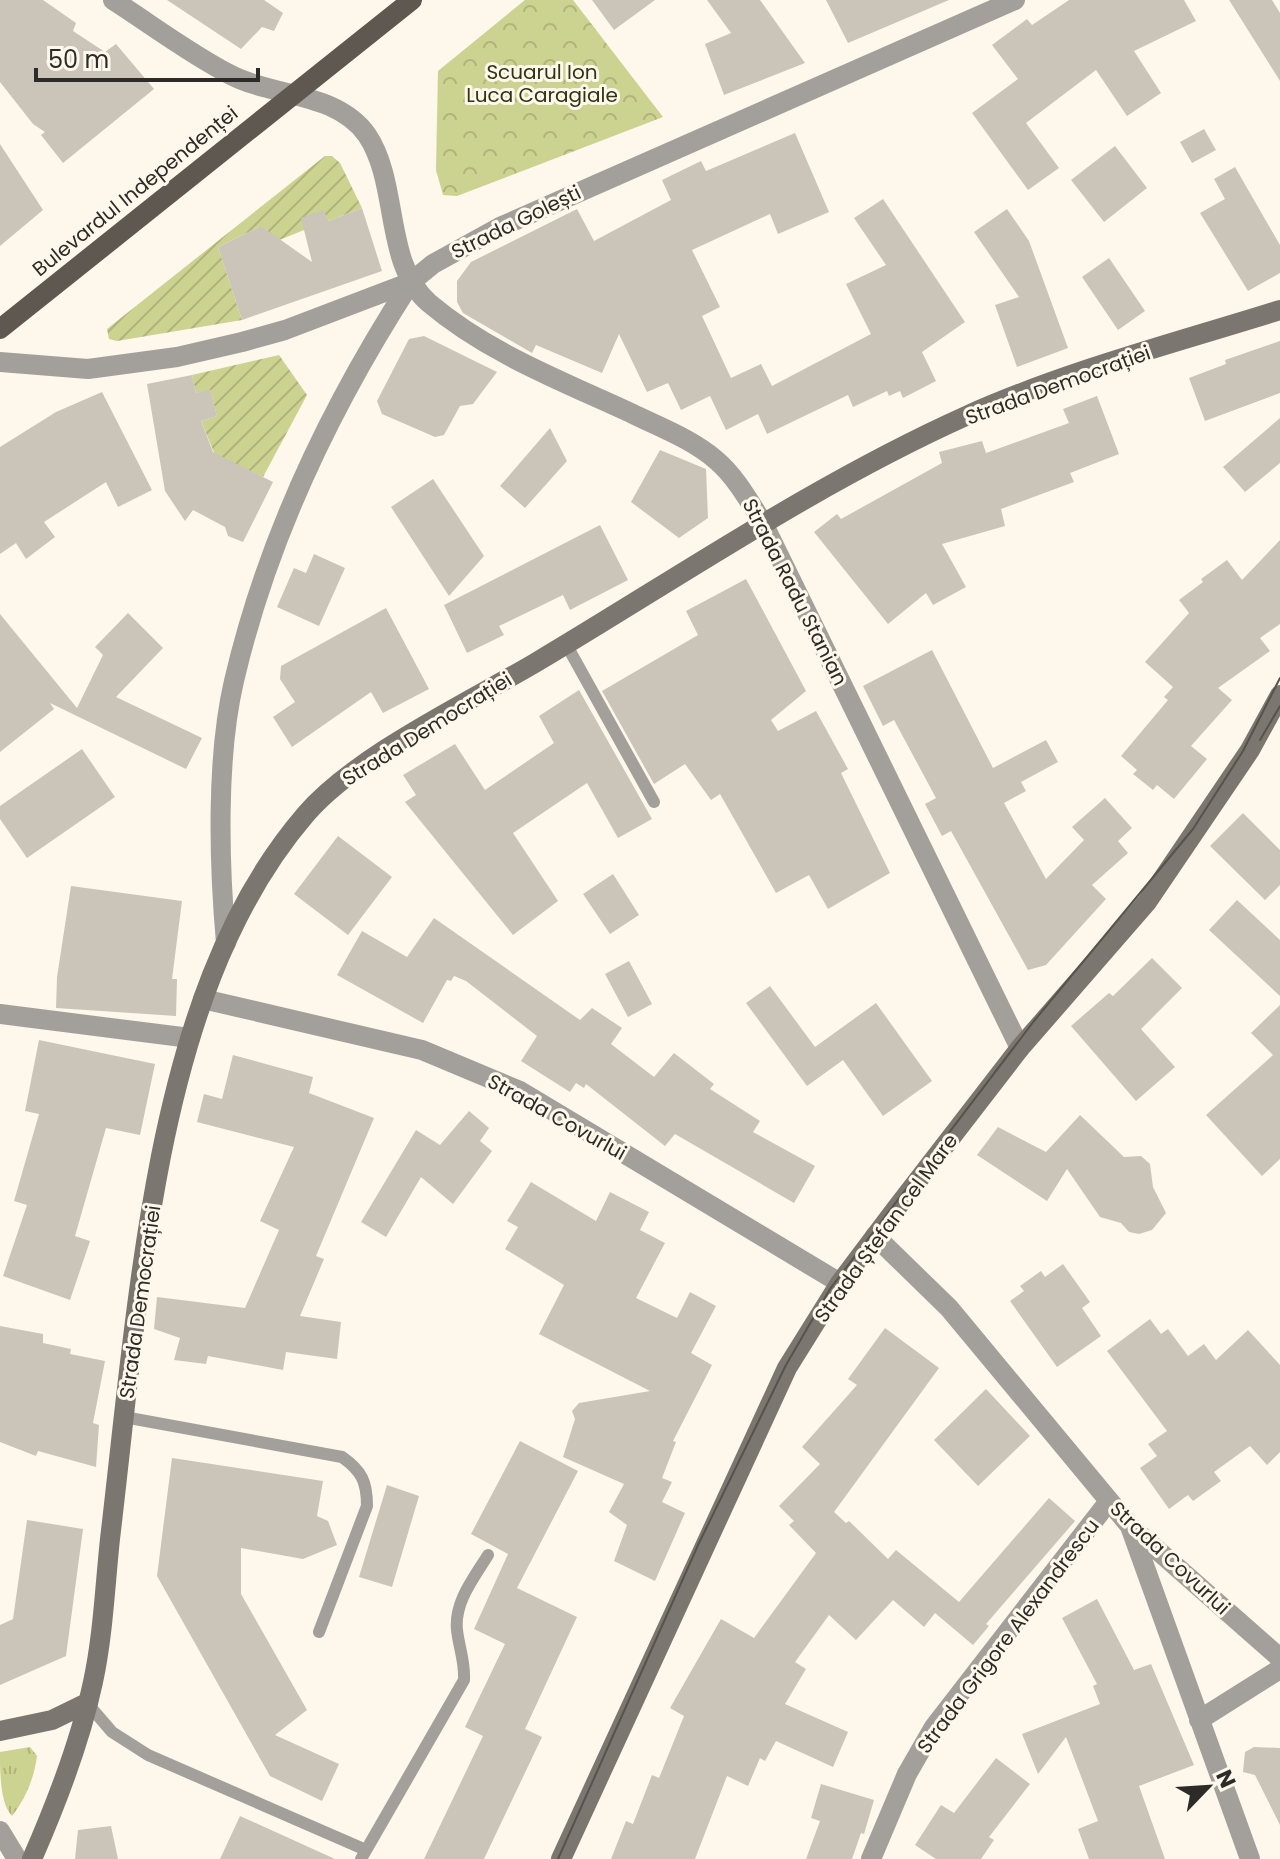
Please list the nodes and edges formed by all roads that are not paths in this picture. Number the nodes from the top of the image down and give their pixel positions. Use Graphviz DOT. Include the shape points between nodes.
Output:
graph roads {
  1 [pos="113,0"];
  2 [pos="412,0"];
  3 [pos="1015,0"];
  4 [pos="296,93"];
  5 [pos="411,282"];
  6 [pos="1280,310"];
  7 [pos="0,329"];
  8 [pos="0,362"];
  9 [pos="763,523"];
  10 [pos="566,644"];
  11 [pos="1280,695"];
  12 [pos="654,802"];
  13 [pos="226,943"];
  14 [pos="203,999"];
  15 [pos="0,1014"];
  16 [pos="190,1038"];
  17 [pos="1020,1048"];
  18 [pos="875,1236"];
  19 [pos="840,1283"];
  20 [pos="124,1417"];
  21 [pos="1109,1501"];
  22 [pos="1130,1526"];
  23 [pos="488,1555"];
  24 [pos="319,1632"];
  25 [pos="1280,1658"];
  26 [pos="1280,1669"];
  27 [pos="87,1703"];
  28 [pos="1199,1720"];
  29 [pos="0,1731"];
  30 [pos="0,1831"];
  31 [pos="363,1854"];
  32 [pos="17,1859"];
  33 [pos="32,1859"];
  34 [pos="561,1859"];
  35 [pos="871,1859"];
  36 [pos="1250,1859"];
  1 -- 4 [label="street, Strada Radu Stanian" via="233,76"];
  2 -- 4 [label="main road, Bulevardul Independenței"];
  3 -- 5 [label="street, Strada Golești" via="500,227"];
  4 -- 5 [label="street, Strada Radu Stanian" via="355,120 368,137"];
  4 -- 7 [label="main road, Bulevardul Independenței"];
  5 -- 8 [label="street, Strada Golești" via="285,330 177,357 88,369"];
  5 -- 9 [label="street, Strada Radu Stanian" via="458,326 506,354 681,437 715,459 740,485"];
  5 -- 13 [label="street" via="348,387 295,497 234,683 222,813"];
  6 -- 9 [label="main road, Strada Democrației" via="970,414 875,459"];
  9 -- 10 [label="main road, Strada Democrației"];
  9 -- 17 [label="street, Strada Radu Stanian"];
  10 -- 12 [label="lane"];
  10 -- 13 [label="main road, Strada Democrației" via="331,789 285,843"];
  11 -- 17 [label="main road, Strada Ștefan cel Mare" via="1242,762 1147,902"];
  13 -- 14 [label="main road, Strada Democrației"];
  14 -- 16 [label="main road, Strada Democrației"];
  14 -- 19 [label="street, Strada Covurlui" via="422,1050 520,1091"];
  15 -- 16 [label="street"];
  16 -- 20 [label="main road, Strada Democrației" via="146,1238"];
  17 -- 18 [label="main road, Strada Ștefan cel Mare"];
  18 -- 19 [label="main road, Strada Ștefan cel Mare"];
  18 -- 21 [label="street, Strada Covurlui" via="949,1308"];
  19 -- 34 [label="main road, Strada Ștefan cel Mare" via="787,1368"];
  20 -- 24 [label="lane" via="342,1457 359,1469 367,1485 367,1506"];
  20 -- 27 [label="main road, Strada Democrației"];
  21 -- 22 [label="street, Strada Covurlui"];
  21 -- 35 [label="street, Strada Grigore Alexandrescu" via="934,1727 907,1774"];
  22 -- 25 [label="street, Strada Covurlui"];
  22 -- 28 [label="street"];
  23 -- 31 [label="lane" via="460,1603 457,1628 464,1680"];
  26 -- 28 [label="street"];
  27 -- 29 [label="main road" via="52,1720"];
  27 -- 31 [label="lane" via="112,1732 148,1755"];
  27 -- 33 [label="main road, Strada Democrației"];
  28 -- 36 [label="street"];
  30 -- 32 [label="street"];
}
